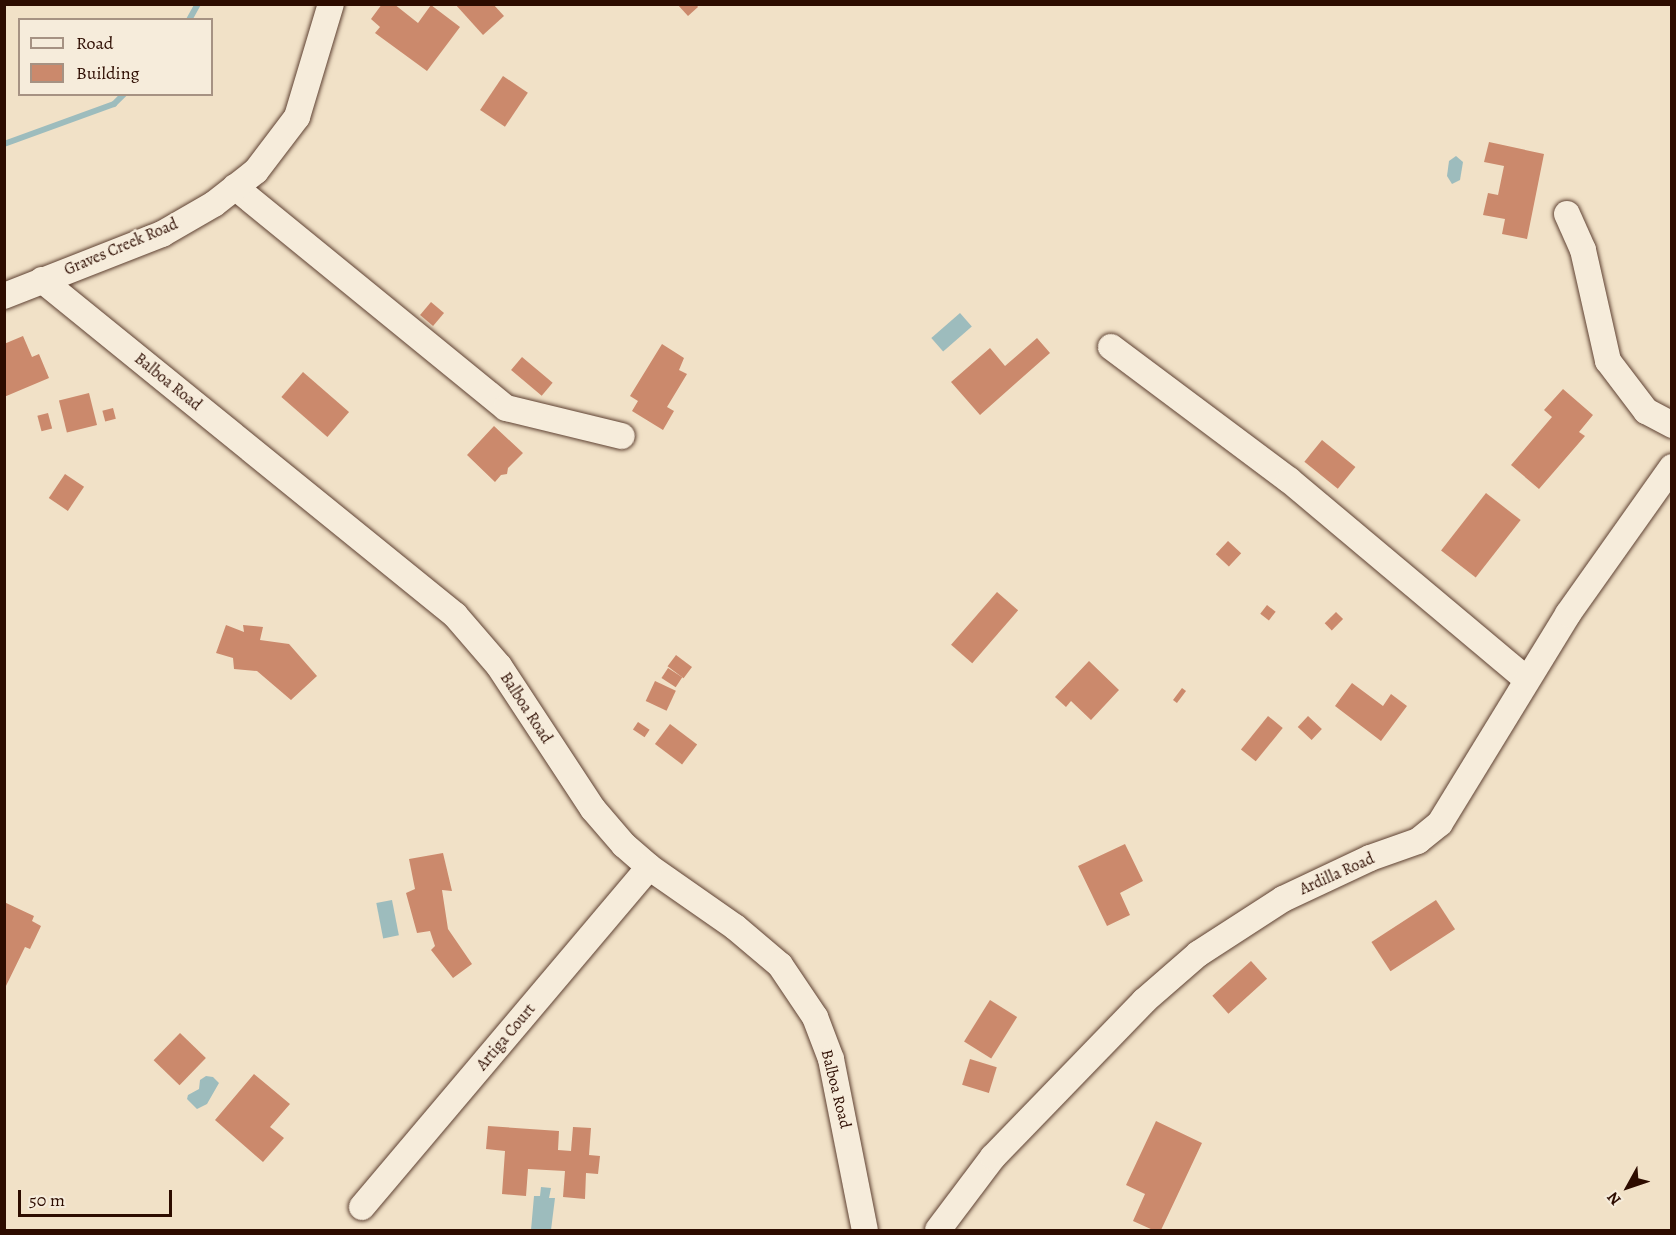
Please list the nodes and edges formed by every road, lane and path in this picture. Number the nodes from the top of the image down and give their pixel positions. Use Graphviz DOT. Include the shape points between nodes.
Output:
graph roads {
  1 [pos="331,4"];
  2 [pos="235,187"];
  3 [pos="1567,214"];
  4 [pos="42,280"];
  5 [pos="4,296"];
  6 [pos="1111,347"];
  7 [pos="1671,425"];
  8 [pos="622,436"];
  9 [pos="1671,467"];
  10 [pos="1526,679"];
  11 [pos="649,867"];
  12 [pos="362,1207"];
  13 [pos="865,1230"];
  14 [pos="939,1230"];
  1 -- 2 [label="street, Graves Creek Road" via="297,117 256,171"];
  2 -- 4 [label="street, Graves Creek Road" via="162,234"];
  2 -- 8 [label="street" via="506,408"];
  3 -- 7 [label="street" via="1583,250 1608,361 1646,411"];
  4 -- 5 [label="street, Graves Creek Road"];
  4 -- 11 [label="street, Balboa Road" via="455,615 499,666 593,809"];
  6 -- 10 [label="street" via="1289,480"];
  9 -- 10 [label="street, Ardilla Road"];
  10 -- 14 [label="street, Ardilla Road" via="1440,823 1419,841 1370,858 1283,898 1198,954 1144,1001 993,1156"];
  11 -- 12 [label="street, Artiga Court"];
  11 -- 13 [label="street, Balboa Road" via="758,945 780,965 800,992 831,1059"];
}
